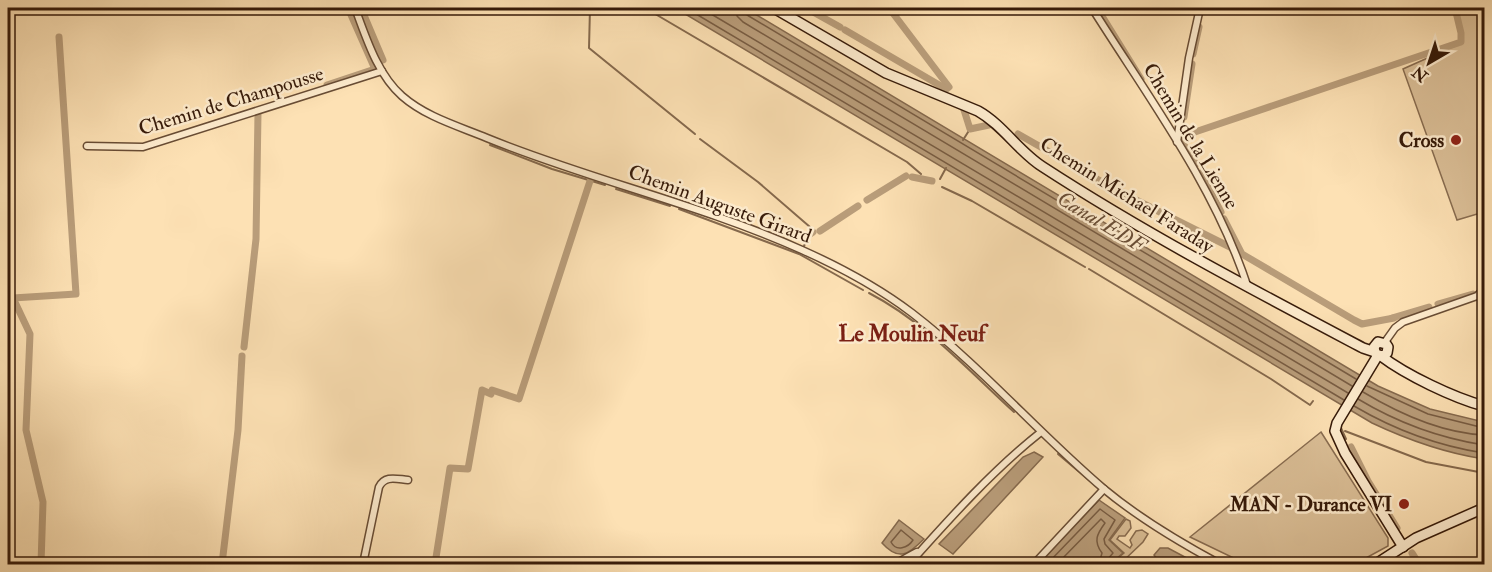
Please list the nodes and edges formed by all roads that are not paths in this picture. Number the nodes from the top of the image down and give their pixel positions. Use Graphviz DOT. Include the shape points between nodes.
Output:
graph roads {
  1 [pos="355,8"];
  2 [pos="774,8"];
  3 [pos="1092,8"];
  4 [pos="1200,8"];
  5 [pos="382,71"];
  6 [pos="1177,143"];
  7 [pos="87,146"];
  8 [pos="1248,288"];
  9 [pos="1483,290"];
  10 [pos="1381,350"];
  11 [pos="1485,406"];
  12 [pos="1041,432"];
  13 [pos="408,480"];
  14 [pos="1104,489"];
  15 [pos="1485,508"];
  16 [pos="925,547"];
  17 [pos="1403,547"];
  18 [pos="363,564"];
  19 [pos="895,564"];
  20 [pos="909,564"];
  21 [pos="1034,564"];
  22 [pos="1220,564"];
  23 [pos="1376,564"];
  1 -- 5 [label="street, Chemin Auguste Girard"];
  2 -- 8 [label="main road, Chemin Michael Faraday" via="886,73 978,111 1042,167"];
  3 -- 6 [label="street, Chemin de la Lienne"];
  4 -- 6 [label="street"];
  5 -- 7 [label="street, Chemin de Champousse" via="143,147"];
  5 -- 12 [label="street, Chemin Auguste Girard" via="394,89 412,104 454,125 532,156 761,232 843,271 927,325"];
  6 -- 8 [label="street, Chemin de la Lienne" via="1221,221"];
  8 -- 10 [label="main road, Chemin Michael Faraday" via="1343,337"];
  9 -- 10 [label="street" via="1399,324"];
  10 -- 11 [label="main road, Chemin Michael Faraday" via="1416,376"];
  10 -- 17 [label="main road" via="1337,423 1336,433"];
  12 -- 14 [label="street, Chemin Auguste Girard"];
  12 -- 16 [label="street"];
  13 -- 18 [label="street" via="389,478 381,482"];
  14 -- 21 [label="street"];
  14 -- 22 [label="street, Chemin Auguste Girard" via="1151,524"];
  15 -- 17 [label="main road"];
  16 -- 19 [label="street"];
  16 -- 20 [label="street"];
  17 -- 23 [label="main road"];
}
